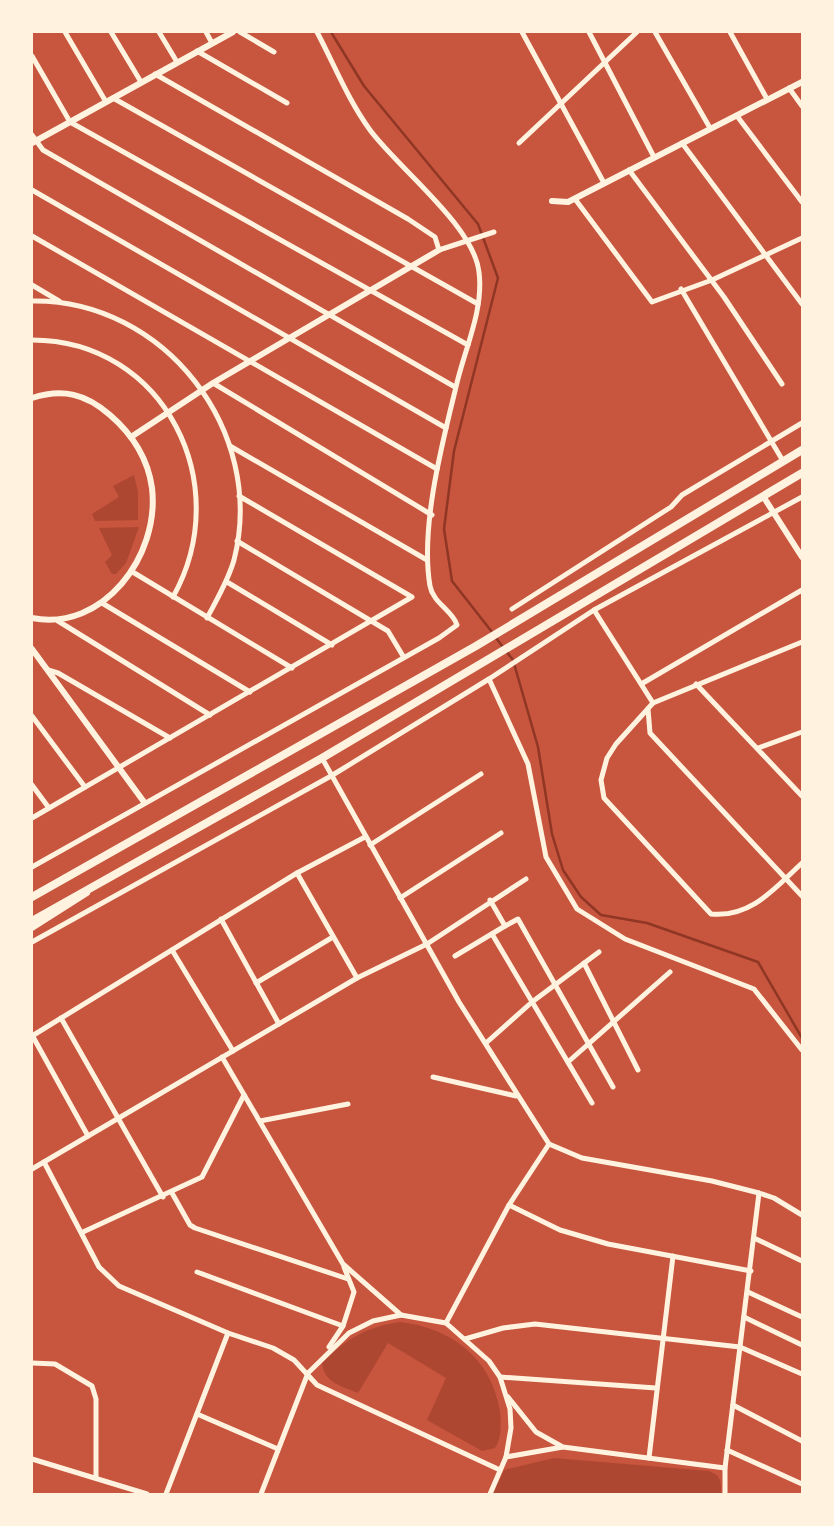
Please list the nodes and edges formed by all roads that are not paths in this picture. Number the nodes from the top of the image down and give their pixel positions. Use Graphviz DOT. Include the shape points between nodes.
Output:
graph roads {
  1 [pos="65,32"];
  2 [pos="111,32"];
  3 [pos="159,32"];
  4 [pos="206,32"];
  5 [pos="233,32"];
  6 [pos="240,32"];
  7 [pos="317,32"];
  8 [pos="523,32"];
  9 [pos="589,32"];
  10 [pos="637,32"];
  11 [pos="655,32"];
  12 [pos="730,32"];
  13 [pos="212,43"];
  14 [pos="197,51"];
  15 [pos="274,52"];
  16 [pos="32,56"];
  17 [pos="177,62"];
  18 [pos="605,62"];
  19 [pos="155,74"];
  20 [pos="141,82"];
  21 [pos="803,82"];
  22 [pos="789,88"];
  23 [pos="113,97"];
  24 [pos="767,99"];
  25 [pos="106,102"];
  26 [pos="287,103"];
  27 [pos="562,104"];
  28 [pos="803,106"];
  29 [pos="737,116"];
  30 [pos="70,122"];
  31 [pos="710,128"];
  32 [pos="33,140"];
  33 [pos="520,143"];
  34 [pos="682,143"];
  35 [pos="654,157"];
  36 [pos="629,170"];
  37 [pos="604,183"];
  38 [pos="32,190"];
  39 [pos="575,199"];
  40 [pos="552,201"];
  41 [pos="803,202"];
  42 [pos="494,232"];
  43 [pos="32,236"];
  44 [pos="803,237"];
  45 [pos="470,240"];
  46 [pos="439,250"];
  47 [pos="766,253"];
  48 [pos="409,268"];
  49 [pos="712,280"];
  50 [pos="32,285"];
  51 [pos="681,289"];
  52 [pos="371,291"];
  53 [pos="32,301"];
  54 [pos="64,304"];
  55 [pos="478,304"];
  56 [pos="803,304"];
  57 [pos="331,315"];
  58 [pos="32,340"];
  59 [pos="290,340"];
  60 [pos="468,345"];
  61 [pos="252,361"];
  62 [pos="213,383"];
  63 [pos="782,384"];
  64 [pos="455,387"];
  65 [pos="201,391"];
  66 [pos="32,398"];
  67 [pos="168,411"];
  68 [pos="803,424"];
  69 [pos="446,428"];
  70 [pos="131,437"];
  71 [pos="772,441"];
  72 [pos="229,446"];
  73 [pos="803,450"];
  74 [pos="783,461"];
  75 [pos="437,469"];
  76 [pos="803,473"];
  77 [pos="239,496"];
  78 [pos="763,496"];
  79 [pos="803,496"];
  80 [pos="775,513"];
  81 [pos="432,515"];
  82 [pos="237,541"];
  83 [pos="803,557"];
  84 [pos="427,560"];
  85 [pos="131,571"];
  86 [pos="227,582"];
  87 [pos="803,590"];
  88 [pos="173,597"];
  89 [pos="102,603"];
  90 [pos="512,609"];
  91 [pos="594,610"];
  92 [pos="32,618"];
  93 [pos="207,618"];
  94 [pos="58,621"];
  95 [pos="373,621"];
  96 [pos="803,642"];
  97 [pos="332,645"];
  98 [pos="32,649"];
  99 [pos="403,656"];
  100 [pos="292,668"];
  101 [pos="47,670"];
  102 [pos="489,679"];
  103 [pos="643,683"];
  104 [pos="696,684"];
  105 [pos="250,692"];
  106 [pos="653,703"];
  107 [pos="648,709"];
  108 [pos="210,715"];
  109 [pos="32,716"];
  110 [pos="803,732"];
  111 [pos="170,738"];
  112 [pos="758,748"];
  113 [pos="322,758"];
  114 [pos="120,767"];
  115 [pos="481,774"];
  116 [pos="331,776"];
  117 [pos="32,785"];
  118 [pos="85,787"];
  119 [pos="803,796"];
  120 [pos="144,802"];
  121 [pos="49,808"];
  122 [pos="32,818"];
  123 [pos="501,833"];
  124 [pos="365,838"];
  125 [pos="370,845"];
  126 [pos="803,863"];
  127 [pos="32,867"];
  128 [pos="297,873"];
  129 [pos="526,879"];
  130 [pos="785,879"];
  131 [pos="97,884"];
  132 [pos="803,896"];
  133 [pos="32,897"];
  134 [pos="400,898"];
  135 [pos="490,900"];
  136 [pos="221,919"];
  137 [pos="32,921"];
  138 [pos="505,926"];
  139 [pos="32,928"];
  140 [pos="492,934"];
  141 [pos="333,937"];
  142 [pos="32,942"];
  143 [pos="427,943"];
  144 [pos="172,950"];
  145 [pos="599,952"];
  146 [pos="455,956"];
  147 [pos="584,963"];
  148 [pos="670,972"];
  149 [pos="357,978"];
  150 [pos="256,983"];
  151 [pos="555,984"];
  152 [pos="532,1002"];
  153 [pos="61,1018"];
  154 [pos="614,1022"];
  155 [pos="279,1024"];
  156 [pos="32,1036"];
  157 [pos="486,1043"];
  158 [pos="589,1044"];
  159 [pos="803,1050"];
  160 [pos="233,1051"];
  161 [pos="222,1057"];
  162 [pos="568,1062"];
  163 [pos="638,1070"];
  164 [pos="433,1077"];
  165 [pos="613,1087"];
  166 [pos="244,1094"];
  167 [pos="516,1096"];
  168 [pos="348,1104"];
  169 [pos="592,1104"];
  170 [pos="120,1117"];
  171 [pos="260,1121"];
  172 [pos="88,1136"];
  173 [pos="549,1144"];
  174 [pos="44,1162"];
  175 [pos="32,1169"];
  176 [pos="172,1193"];
  177 [pos="759,1193"];
  178 [pos="163,1197"];
  179 [pos="509,1205"];
  180 [pos="803,1215"];
  181 [pos="83,1232"];
  182 [pos="754,1238"];
  183 [pos="673,1256"];
  184 [pos="803,1261"];
  185 [pos="343,1264"];
  186 [pos="751,1270"];
  187 [pos="197,1272"];
  188 [pos="348,1279"];
  189 [pos="748,1292"];
  190 [pos="401,1315"];
  191 [pos="744,1317"];
  192 [pos="803,1317"];
  193 [pos="446,1323"];
  194 [pos="342,1326"];
  195 [pos="228,1333"];
  196 [pos="661,1338"];
  197 [pos="465,1339"];
  198 [pos="803,1345"];
  199 [pos="740,1347"];
  200 [pos="326,1352"];
  201 [pos="32,1363"];
  202 [pos="308,1373"];
  203 [pos="803,1374"];
  204 [pos="500,1377"];
  205 [pos="656,1388"];
  206 [pos="506,1394"];
  207 [pos="733,1405"];
  208 [pos="197,1414"];
  209 [pos="803,1441"];
  210 [pos="563,1447"];
  211 [pos="278,1449"];
  212 [pos="727,1450"];
  213 [pos="506,1457"];
  214 [pos="649,1458"];
  215 [pos="32,1459"];
  216 [pos="725,1468"];
  217 [pos="500,1470"];
  218 [pos="96,1477"];
  219 [pos="803,1484"];
  220 [pos="493,1487"];
  221 [pos="147,1494"];
  222 [pos="166,1494"];
  223 [pos="261,1494"];
  224 [pos="490,1494"];
  225 [pos="497,1494"];
  226 [pos="725,1494"];
  1 -- 25 [label="street"];
  2 -- 20 [label="street"];
  3 -- 17 [label="street"];
  4 -- 13 [label="street"];
  5 -- 13 [label="street"];
  6 -- 15 [label="street"];
  7 -- 45 [label="street" via="372,132"];
  8 -- 27 [label="street"];
  9 -- 18 [label="street"];
  10 -- 18 [label="street"];
  11 -- 31 [label="street"];
  12 -- 24 [label="street"];
  13 -- 14 [label="street"];
  14 -- 17 [label="street"];
  14 -- 26 [label="street"];
  16 -- 30 [label="street"];
  17 -- 19 [label="street"];
  18 -- 27 [label="street"];
  18 -- 35 [label="street"];
  19 -- 20 [label="street"];
  19 -- 46 [label="street" via="408,219 435,237"];
  20 -- 23 [label="street"];
  21 -- 22 [label="street"];
  22 -- 24 [label="street"];
  22 -- 28 [label="street"];
  23 -- 25 [label="street"];
  23 -- 48 [label="street"];
  24 -- 29 [label="street"];
  25 -- 30 [label="street"];
  27 -- 33 [label="street"];
  27 -- 37 [label="street"];
  29 -- 31 [label="street"];
  29 -- 41 [label="street"];
  30 -- 32 [label="street"];
  30 -- 52 [label="street"];
  31 -- 34 [label="street"];
  32 -- 57 [label="street" via="43,150"];
  34 -- 35 [label="street"];
  34 -- 47 [label="street"];
  35 -- 36 [label="street"];
  36 -- 37 [label="street"];
  36 -- 49 [label="street"];
  37 -- 39 [label="street"];
  38 -- 59 [label="street"];
  39 -- 40 [label="street"];
  39 -- 51 [label="street" via="652,302"];
  42 -- 45 [label="street"];
  43 -- 61 [label="street"];
  44 -- 47 [label="street"];
  45 -- 46 [label="street"];
  45 -- 55 [label="street" via="479,271"];
  46 -- 48 [label="street"];
  47 -- 49 [label="street"];
  47 -- 56 [label="street"];
  48 -- 52 [label="street"];
  48 -- 55 [label="street"];
  49 -- 51 [label="street"];
  49 -- 63 [label="street"];
  50 -- 54 [label="street"];
  51 -- 71 [label="street"];
  52 -- 57 [label="street"];
  52 -- 60 [label="street"];
  53 -- 54 [label="street"];
  54 -- 65 [label="street" via="110,315 136,327 184,366"];
  55 -- 60 [label="street"];
  57 -- 59 [label="street"];
  57 -- 64 [label="street"];
  58 -- 67 [label="street" via="53,340 91,351 150,389"];
  59 -- 61 [label="street"];
  59 -- 69 [label="street"];
  60 -- 64 [label="street"];
  61 -- 62 [label="street"];
  61 -- 75 [label="street"];
  62 -- 65 [label="street"];
  62 -- 81 [label="street"];
  64 -- 69 [label="street"];
  65 -- 67 [label="street"];
  65 -- 72 [label="street"];
  66 -- 70 [label="street" via="70,392 94,401"];
  67 -- 70 [label="street"];
  67 -- 88 [label="street" via="192,466 198,520 193,551"];
  68 -- 71 [label="street"];
  69 -- 75 [label="street"];
  70 -- 85 [label="street" via="148,469 152,512"];
  71 -- 74 [label="street"];
  71 -- 90 [label="street"];
  72 -- 77 [label="street"];
  72 -- 84 [label="street"];
  73 -- 74 [label="highway"];
  74 -- 133 [label="highway" via="475,646"];
  75 -- 81 [label="street"];
  76 -- 78 [label="highway"];
  77 -- 82 [label="street"];
  77 -- 95 [label="street" via="412,597"];
  78 -- 80 [label="street"];
  78 -- 113 [label="highway"];
  79 -- 80 [label="street"];
  80 -- 83 [label="street"];
  80 -- 91 [label="street"];
  81 -- 84 [label="street"];
  82 -- 86 [label="street"];
  82 -- 95 [label="street"];
  84 -- 99 [label="street" via="431,590 457,625"];
  85 -- 88 [label="street"];
  85 -- 89 [label="street"];
  86 -- 93 [label="street"];
  86 -- 97 [label="street"];
  87 -- 103 [label="street"];
  88 -- 93 [label="street"];
  89 -- 94 [label="street"];
  89 -- 105 [label="street"];
  91 -- 102 [label="street"];
  91 -- 103 [label="street"];
  92 -- 94 [label="street"];
  93 -- 100 [label="street"];
  94 -- 108 [label="street"];
  95 -- 97 [label="street"];
  95 -- 99 [label="street" via="388,631"];
  96 -- 104 [label="street"];
  97 -- 100 [label="street"];
  98 -- 101 [label="street"];
  99 -- 120 [label="street"];
  100 -- 105 [label="street"];
  101 -- 111 [label="street"];
  101 -- 114 [label="street"];
  102 -- 116 [label="street"];
  102 -- 159 [label="street" via="528,764 547,858 577,909 625,939 754,989"];
  103 -- 106 [label="street"];
  104 -- 106 [label="street"];
  104 -- 112 [label="street"];
  105 -- 108 [label="street"];
  106 -- 107 [label="street"];
  107 -- 130 [label="street" via="650,733"];
  107 -- 130 [label="street" via="607,758 601,780 604,798 711,914 726,916 753,907"];
  108 -- 111 [label="street"];
  109 -- 118 [label="street"];
  110 -- 112 [label="street"];
  111 -- 114 [label="street"];
  112 -- 119 [label="street"];
  113 -- 116 [label="street"];
  113 -- 131 [label="highway"];
  114 -- 118 [label="street"];
  114 -- 120 [label="street"];
  115 -- 125 [label="street"];
  116 -- 124 [label="street"];
  116 -- 142 [label="street"];
  117 -- 121 [label="street"];
  118 -- 121 [label="street"];
  120 -- 127 [label="street"];
  121 -- 122 [label="street"];
  123 -- 134 [label="street"];
  124 -- 125 [label="street"];
  124 -- 128 [label="street"];
  125 -- 134 [label="street"];
  126 -- 130 [label="street"];
  128 -- 136 [label="street"];
  128 -- 141 [label="street"];
  129 -- 135 [label="street"];
  130 -- 132 [label="street"];
  131 -- 137 [label="highway"];
  131 -- 139 [label="street"];
  134 -- 143 [label="street"];
  135 -- 138 [label="street"];
  135 -- 143 [label="street"];
  136 -- 144 [label="street"];
  136 -- 150 [label="street"];
  138 -- 140 [label="street"];
  138 -- 151 [label="street" via="519,919"];
  140 -- 146 [label="street"];
  140 -- 152 [label="street"];
  141 -- 149 [label="street"];
  141 -- 150 [label="street"];
  143 -- 149 [label="street"];
  143 -- 157 [label="street"];
  144 -- 153 [label="street"];
  144 -- 160 [label="street"];
  145 -- 147 [label="street"];
  147 -- 151 [label="street"];
  147 -- 154 [label="street"];
  148 -- 154 [label="street"];
  149 -- 155 [label="street"];
  150 -- 155 [label="street"];
  151 -- 152 [label="street"];
  151 -- 158 [label="street"];
  152 -- 157 [label="street"];
  152 -- 162 [label="street"];
  153 -- 156 [label="street"];
  153 -- 170 [label="street"];
  154 -- 158 [label="street"];
  154 -- 163 [label="street"];
  155 -- 160 [label="street"];
  156 -- 172 [label="street"];
  157 -- 167 [label="street"];
  158 -- 162 [label="street"];
  158 -- 165 [label="street"];
  160 -- 161 [label="street"];
  161 -- 166 [label="street"];
  161 -- 170 [label="street"];
  162 -- 169 [label="street"];
  164 -- 167 [label="street"];
  166 -- 171 [label="street"];
  166 -- 176 [label="street" via="202,1177"];
  167 -- 173 [label="street"];
  168 -- 171 [label="street"];
  170 -- 172 [label="street"];
  170 -- 178 [label="street"];
  171 -- 185 [label="street"];
  172 -- 174 [label="street"];
  173 -- 177 [label="street" via="582,1158"];
  173 -- 179 [label="street"];
  174 -- 175 [label="street"];
  174 -- 181 [label="street"];
  176 -- 178 [label="street"];
  176 -- 188 [label="street" via="195,1228"];
  177 -- 180 [label="street"];
  177 -- 182 [label="street"];
  178 -- 181 [label="street"];
  179 -- 183 [label="street" via="560,1230"];
  179 -- 193 [label="street"];
  181 -- 195 [label="street" via="99,1267 119,1286"];
  182 -- 184 [label="street"];
  182 -- 186 [label="street"];
  183 -- 186 [label="street"];
  183 -- 196 [label="street"];
  185 -- 188 [label="street"];
  185 -- 190 [label="street"];
  186 -- 189 [label="street"];
  187 -- 194 [label="street"];
  188 -- 194 [label="street" via="354,1292"];
  189 -- 191 [label="street"];
  189 -- 192 [label="street"];
  190 -- 193 [label="street"];
  190 -- 200 [label="street" via="373,1321"];
  191 -- 198 [label="street"];
  191 -- 199 [label="street"];
  193 -- 197 [label="street"];
  194 -- 200 [label="street"];
  195 -- 202 [label="street" via="273,1348"];
  195 -- 208 [label="street"];
  196 -- 197 [label="street" via="535,1324"];
  196 -- 199 [label="street"];
  196 -- 205 [label="street"];
  197 -- 204 [label="street"];
  199 -- 203 [label="street"];
  199 -- 207 [label="street"];
  200 -- 202 [label="street"];
  201 -- 218 [label="street" via="55,1364 92,1386"];
  202 -- 211 [label="street"];
  202 -- 217 [label="street" via="317,1385"];
  204 -- 205 [label="street"];
  204 -- 206 [label="street"];
  205 -- 214 [label="street"];
  206 -- 210 [label="street" via="536,1432"];
  206 -- 213 [label="street" via="511,1428"];
  207 -- 209 [label="street"];
  207 -- 212 [label="street"];
  208 -- 211 [label="street"];
  208 -- 222 [label="street"];
  210 -- 213 [label="street"];
  210 -- 214 [label="street"];
  211 -- 223 [label="street"];
  212 -- 216 [label="street"];
  212 -- 219 [label="street"];
  213 -- 217 [label="street"];
  214 -- 216 [label="street"];
  215 -- 218 [label="street"];
  216 -- 226 [label="street"];
  217 -- 220 [label="street"];
  218 -- 221 [label="street"];
  220 -- 224 [label="street"];
  220 -- 225 [label="street"];
}
